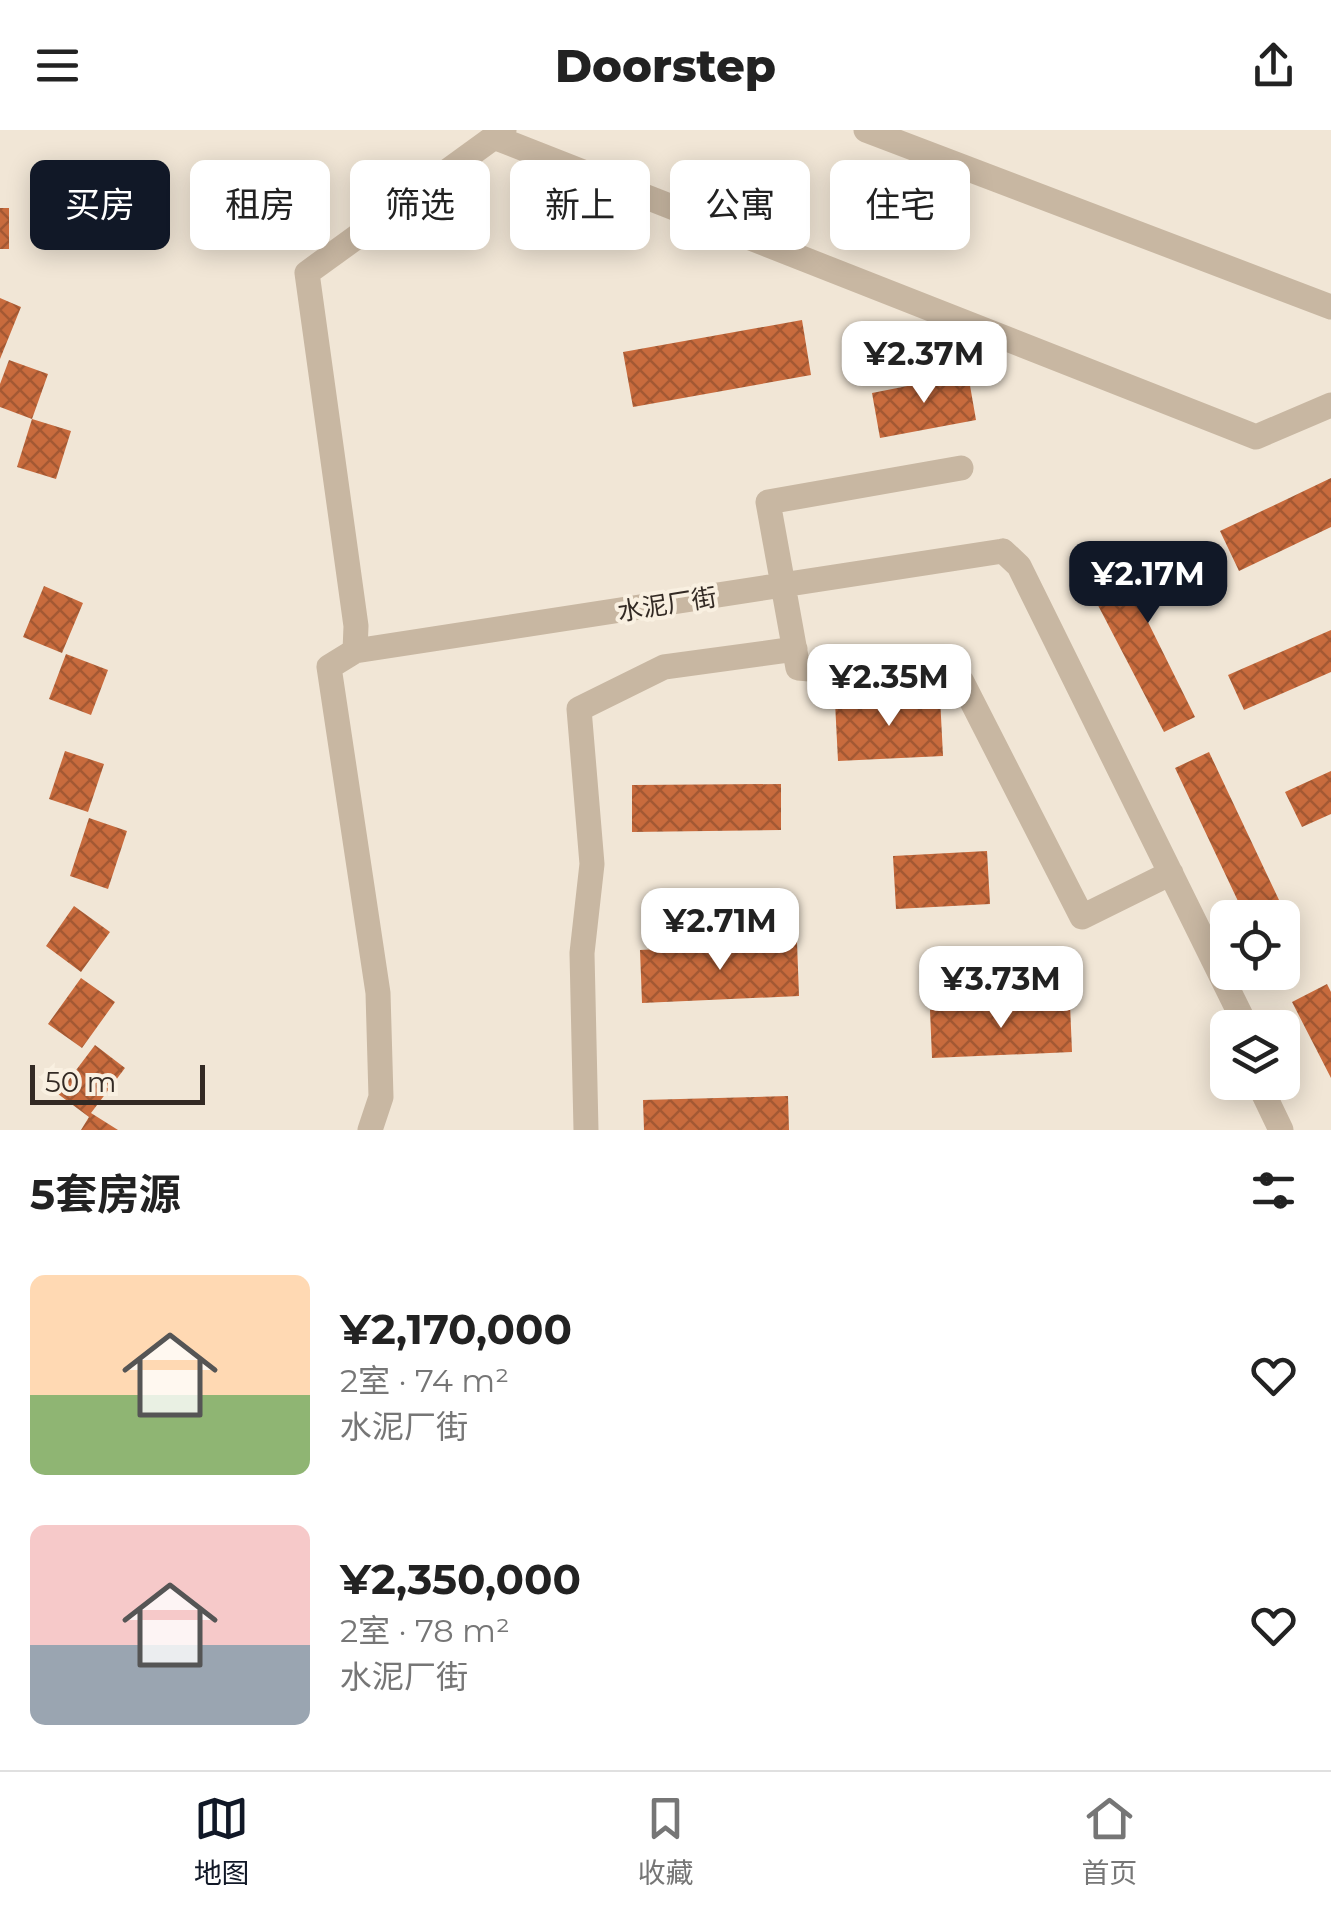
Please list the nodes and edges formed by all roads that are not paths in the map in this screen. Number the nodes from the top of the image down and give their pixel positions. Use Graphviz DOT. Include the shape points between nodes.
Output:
graph roads {
  1 [pos="866,130"];
  2 [pos="499,134"];
  3 [pos="1331,306"];
  4 [pos="1331,406"];
  5 [pos="961,468"];
  6 [pos="787,586"];
  7 [pos="356,638"];
  8 [pos="796,648"];
  9 [pos="1164,876"];
  10 [pos="1223,1010"];
  11 [pos="1237,1010"];
  12 [pos="1267,1100"];
  13 [pos="1283,1100"];
  14 [pos="370,1130"];
  15 [pos="586,1130"];
  16 [pos="1281,1130"];
  17 [pos="1297,1130"];
  1 -- 3 [label="street"];
  2 -- 4 [label="street" via="1256,437"];
  2 -- 7 [label="street" via="307,273"];
  5 -- 6 [label="street" via="768,502"];
  6 -- 7 [label="street, 水泥厂街"];
  6 -- 8 [label="street"];
  6 -- 9 [label="street, 水泥厂街" via="1003,551 1018,566"];
  7 -- 14 [label="street" via="328,666 378,993 381,1097"];
  8 -- 9 [label="street" via="798,668 962,682 1082,917"];
  8 -- 15 [label="street" via="664,667 580,710 592,864 582,953"];
  9 -- 10 [label="street, 水泥厂街"];
  9 -- 11 [label="street, 水泥厂街"];
  12 -- 16 [label="street"];
  13 -- 17 [label="street"];
}
